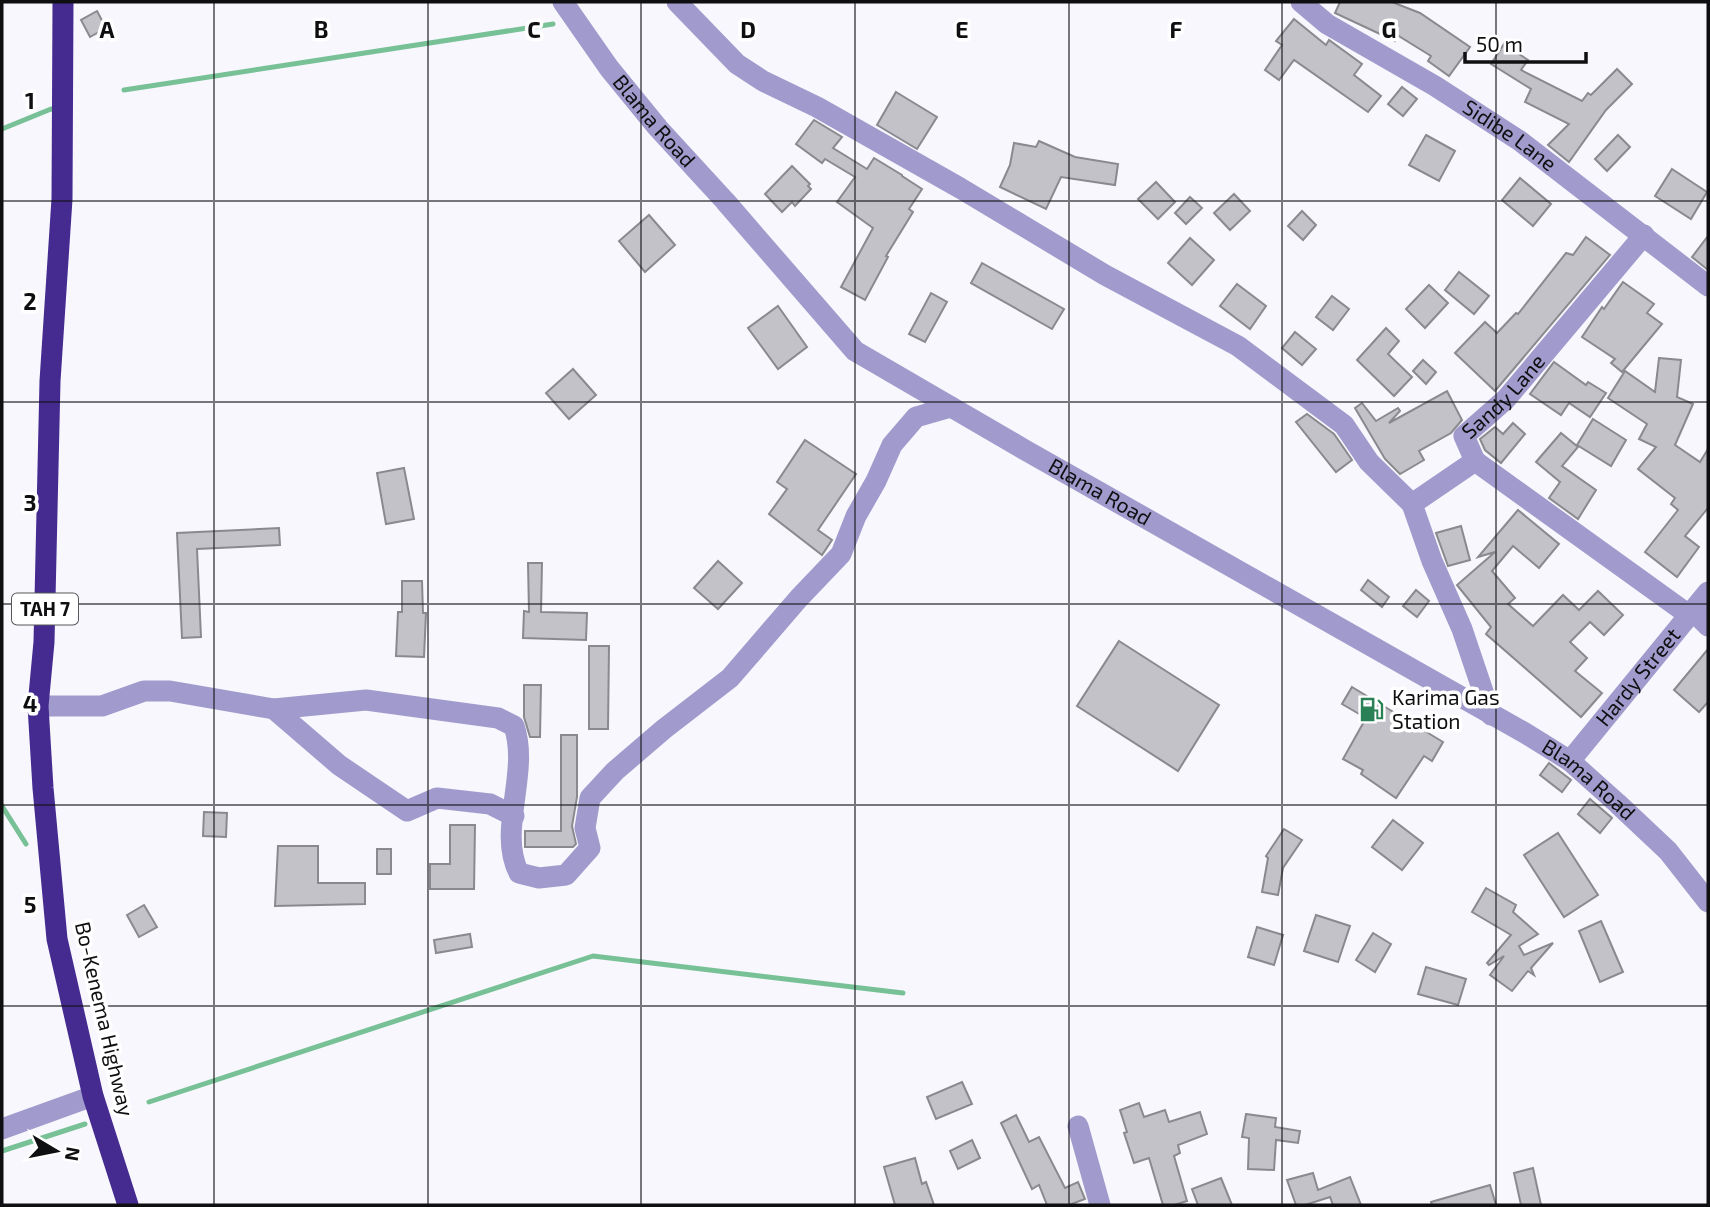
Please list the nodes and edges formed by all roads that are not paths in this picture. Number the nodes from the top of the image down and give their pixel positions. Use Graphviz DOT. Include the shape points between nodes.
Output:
graph roads {
  1 [pos="63,2"];
  2 [pos="562,2"];
  3 [pos="677,2"];
  4 [pos="1301,2"];
  5 [pos="1644,235"];
  6 [pos="1708,286"];
  7 [pos="951,407"];
  8 [pos="1475,461"];
  9 [pos="1412,504"];
  10 [pos="1708,592"];
  11 [pos="1691,613"];
  12 [pos="1708,626"];
  13 [pos="38,705"];
  14 [pos="274,709"];
  15 [pos="1491,715"];
  16 [pos="1570,761"];
  17 [pos="514,817"];
  18 [pos="1708,902"];
  19 [pos="93,1096"];
  20 [pos="1078,1126"];
  21 [pos="2,1129"];
  22 [pos="128,1205"];
  23 [pos="1100,1205"];
  1 -- 13 [label="highway, Bo-Kenema Highway / TAH 7" via="62,199"];
  2 -- 7 [label="street, Blama Road" via="659,128 855,351"];
  3 -- 9 [label="street" via="737,64 763,81 817,107 1105,275 1238,346 1344,425 1369,462"];
  4 -- 5 [label="street, Sidibe Lane" via="1327,24 1520,141"];
  5 -- 6 [label="street, Sidibe Lane"];
  5 -- 8 [label="street, Sandy Lane" via="1506,399 1464,436"];
  7 -- 15 [label="street, Blama Road"];
  7 -- 17 [label="street" via="916,417 892,445 841,554 730,678 664,729 590,798 585,828 590,848 574,868 566,875 539,878 519,873 512,861 510,840"];
  8 -- 9 [label="street, Sandy Lane"];
  8 -- 11 [label="street"];
  9 -- 15 [label="street"];
  10 -- 11 [label="street, Hardy Street"];
  11 -- 12 [label="street"];
  11 -- 16 [label="street, Hardy Street"];
  13 -- 14 [label="street" via="102,706 144,691 170,691"];
  13 -- 19 [label="highway, Bo-Kenema Highway / TAH 7" via="57,939"];
  14 -- 17 [label="street" via="339,765 407,811 437,798 490,804"];
  14 -- 17 [label="street" via="366,700 498,718 514,726 520,743"];
  15 -- 16 [label="street, Blama Road"];
  16 -- 18 [label="street, Blama Road" via="1668,851"];
  19 -- 21 [label="street"];
  19 -- 22 [label="highway, Bo-Kenema Highway / TAH 7"];
  20 -- 23 [label="street"];
}
